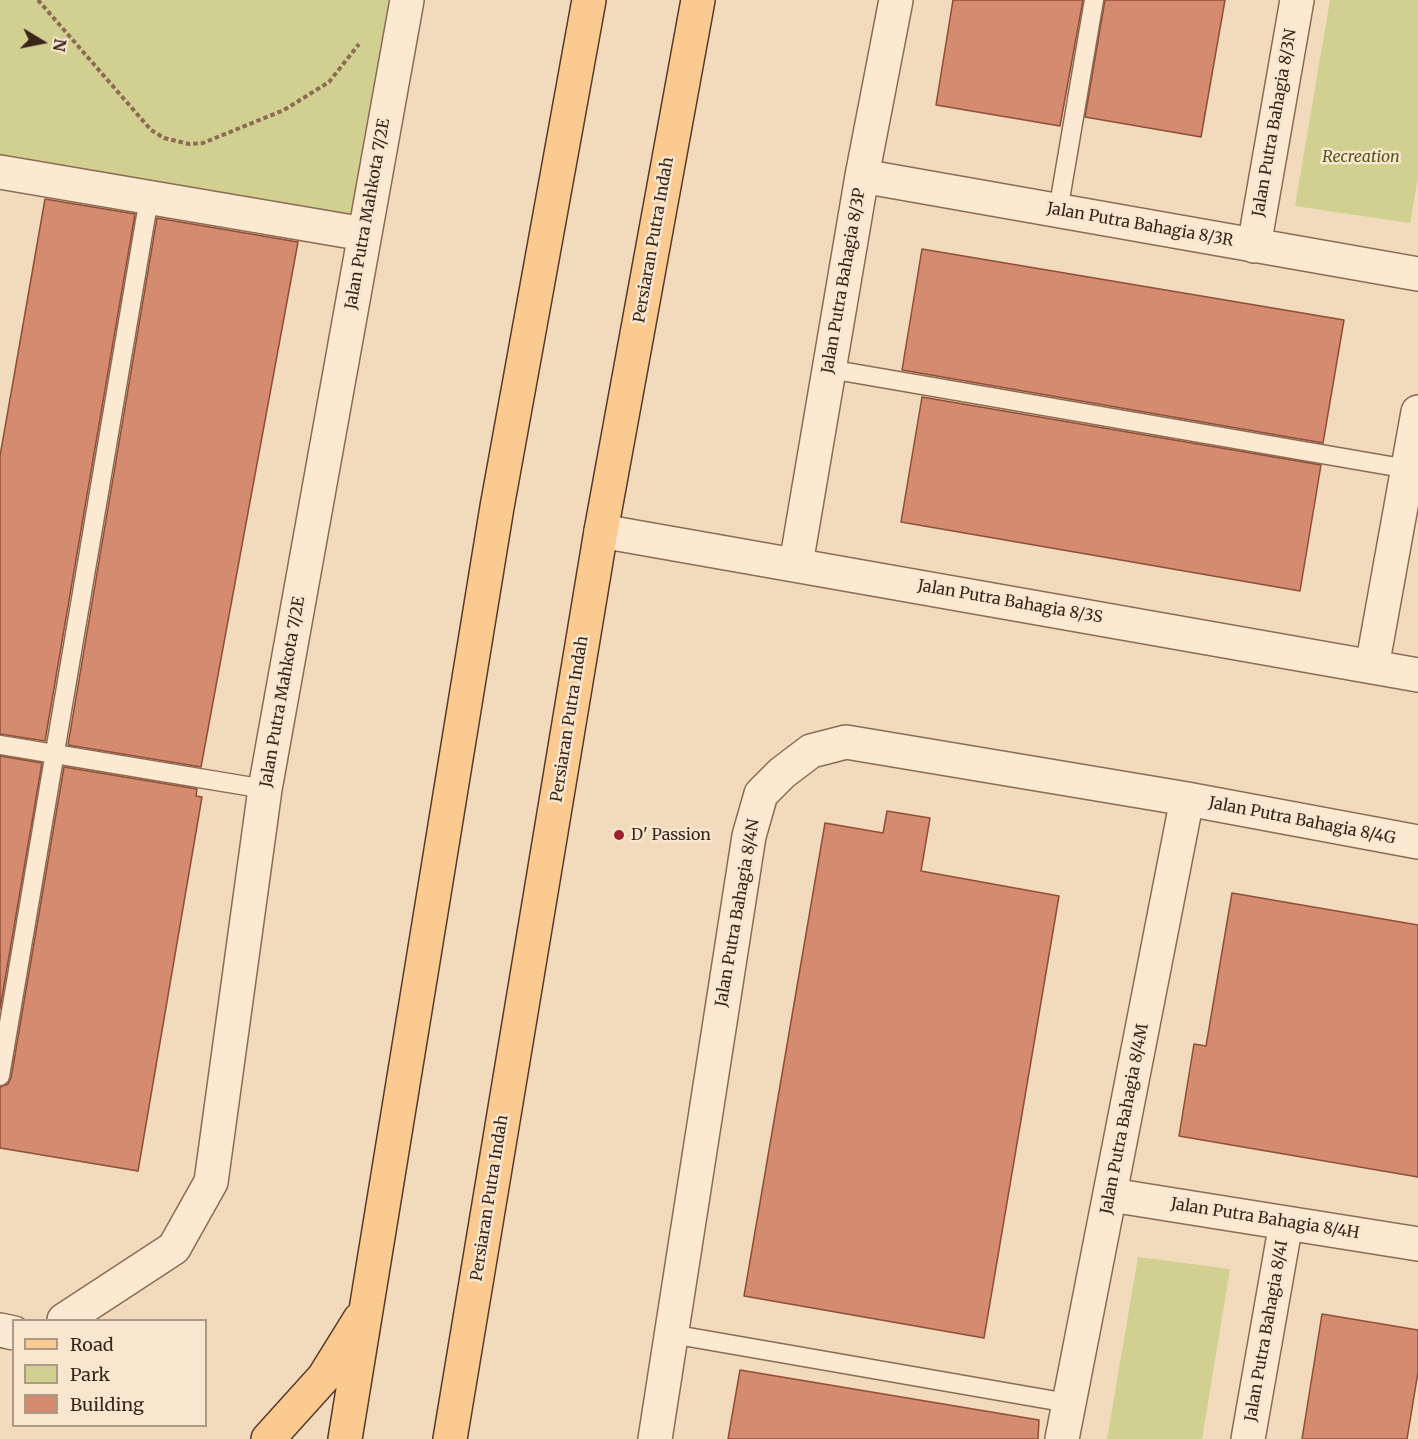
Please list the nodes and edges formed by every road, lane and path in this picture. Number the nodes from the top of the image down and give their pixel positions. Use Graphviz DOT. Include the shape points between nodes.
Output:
graph roads {
  1 [pos="38,0"];
  2 [pos="407,0"];
  3 [pos="589,0"];
  4 [pos="698,0"];
  5 [pos="896,0"];
  6 [pos="1094,0"];
  7 [pos="1297,0"];
  8 [pos="364,36"];
  9 [pos="0,172"];
  10 [pos="862,176"];
  11 [pos="149,198"];
  12 [pos="1058,211"];
  13 [pos="364,234"];
  14 [pos="1254,246"];
  15 [pos="1418,274"];
  16 [pos="829,369"];
  17 [pos="1418,412"];
  18 [pos="1408,469"];
  19 [pos="601,531"];
  20 [pos="796,564"];
  21 [pos="1372,667"];
  22 [pos="1418,675"];
  23 [pos="0,746"];
  24 [pos="55,754"];
  25 [pos="265,789"];
  26 [pos="1187,799"];
  27 [pos="1418,842"];
  28 [pos="0,1076"];
  29 [pos="1111,1195"];
  30 [pos="1286,1223"];
  31 [pos="1418,1244"];
  32 [pos="368,1306"];
  33 [pos="66,1319"];
  34 [pos="671,1334"];
  35 [pos="1068,1403"];
  36 [pos="268,1439"];
  37 [pos="345,1439"];
  38 [pos="450,1439"];
  39 [pos="655,1439"];
  40 [pos="1062,1439"];
  41 [pos="1248,1439"];
  1 -- 8 [label="path" via="151,130 164,138 189,144 203,143 284,110 329,82"];
  2 -- 13 [label="street, Jalan Putra Mahkota 7/2E"];
  3 -- 32 [label="main road" via="497,507"];
  4 -- 19 [label="main road, Persiaran Putra Indah"];
  5 -- 10 [label="street, Jalan Putra Bahagia 8/3P"];
  6 -- 12 [label="lane"];
  7 -- 14 [label="street, Jalan Putra Bahagia 8/3N"];
  9 -- 11 [label="street"];
  10 -- 12 [label="street, Jalan Putra Bahagia 8/3R"];
  10 -- 16 [label="street, Jalan Putra Bahagia 8/3P"];
  11 -- 13 [label="street"];
  11 -- 24 [label="lane"];
  12 -- 14 [label="street, Jalan Putra Bahagia 8/3R"];
  13 -- 25 [label="street, Jalan Putra Mahkota 7/2E"];
  14 -- 15 [label="street, Jalan Putra Bahagia 8/3R"];
  16 -- 18 [label="lane"];
  16 -- 20 [label="street, Jalan Putra Bahagia 8/3P"];
  17 -- 18 [label="street"];
  18 -- 21 [label="street"];
  19 -- 20 [label="street, Jalan Putra Bahagia 8/3S"];
  19 -- 38 [label="main road, Persiaran Putra Indah"];
  20 -- 21 [label="street, Jalan Putra Bahagia 8/3S"];
  21 -- 22 [label="street, Jalan Putra Bahagia 8/3S"];
  23 -- 24 [label="lane"];
  24 -- 25 [label="lane"];
  24 -- 28 [label="lane"];
  25 -- 33 [label="street, Jalan Putra Mahkota 7/2E" via="212,1182 174,1248"];
  26 -- 27 [label="street, Jalan Putra Bahagia 8/4G"];
  26 -- 29 [label="street, Jalan Putra Bahagia 8/4M"];
  26 -- 34 [label="street, Jalan Putra Bahagia 8/4N" via="846,742 811,751 782,772 761,794 749,836"];
  29 -- 30 [label="street, Jalan Putra Bahagia 8/4H"];
  29 -- 35 [label="street, Jalan Putra Bahagia 8/4M"];
  30 -- 31 [label="street, Jalan Putra Bahagia 8/4H"];
  30 -- 41 [label="street, Jalan Putra Bahagia 8/4I"];
  32 -- 36 [label="main road" via="324,1377"];
  32 -- 37 [label="main road"];
  34 -- 35 [label="lane"];
  34 -- 39 [label="street, Jalan Putra Bahagia 8/4N"];
  35 -- 40 [label="street, Jalan Putra Bahagia 8/4M"];
}
